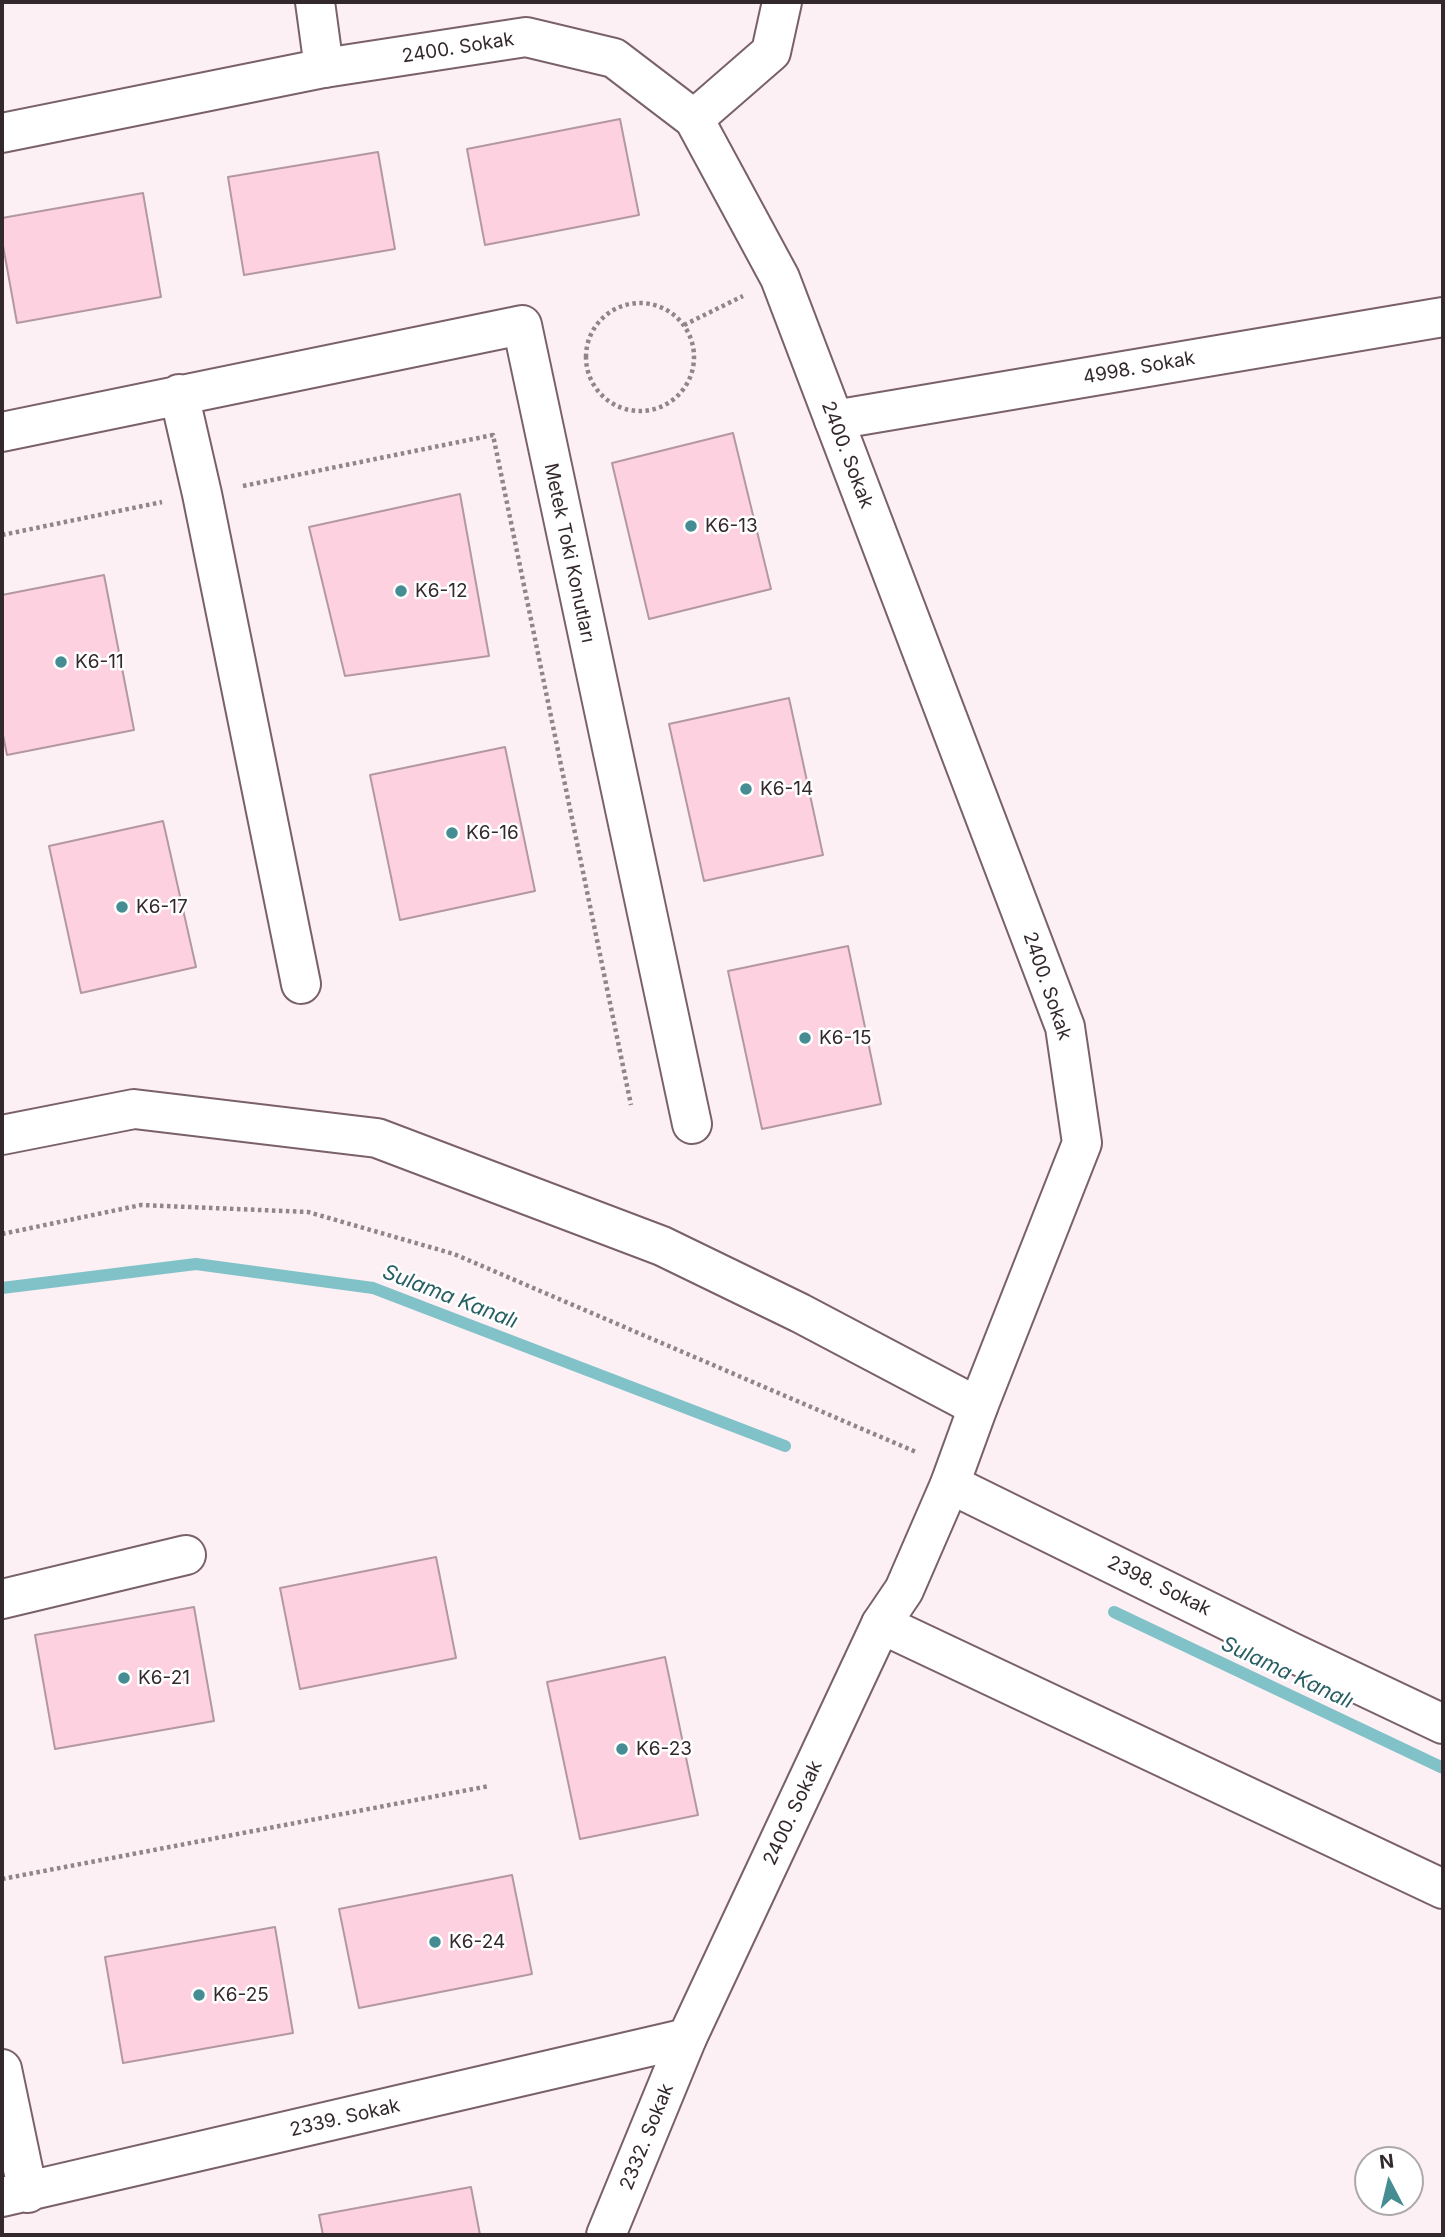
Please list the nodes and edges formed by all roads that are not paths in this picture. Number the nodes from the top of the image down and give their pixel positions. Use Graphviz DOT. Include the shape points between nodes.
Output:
graph roads {
  1 [pos="315,2"];
  2 [pos="782,2"];
  3 [pos="324,68"];
  4 [pos="694,119"];
  5 [pos="2,134"];
  6 [pos="1443,317"];
  7 [pos="178,394"];
  8 [pos="834,420"];
  9 [pos="2,432"];
  10 [pos="301,984"];
  11 [pos="692,1124"];
  12 [pos="2,1135"];
  13 [pos="978,1407"];
  14 [pos="950,1484"];
  15 [pos="186,1555"];
  16 [pos="2,1599"];
  17 [pos="881,1624"];
  18 [pos="1443,1724"];
  19 [pos="1443,1889"];
  20 [pos="688,2038"];
  21 [pos="2,2069"];
  22 [pos="15,2195"];
  23 [pos="606,2235"];
  1 -- 3 [label="street"];
  2 -- 4 [label="street" via="771,52"];
  3 -- 4 [label="street, 2400. Sokak" via="526,37 614,58"];
  3 -- 5 [label="street, 2400. Sokak"];
  4 -- 8 [label="street, 2400. Sokak" via="780,278"];
  6 -- 8 [label="street, 4998. Sokak"];
  7 -- 9 [label="street, Metek Toki Konutları"];
  7 -- 10 [label="street"];
  7 -- 11 [label="street, Metek Toki Konutları" via="522,325"];
  8 -- 13 [label="street, 2400. Sokak" via="1065,1027 1082,1143"];
  12 -- 13 [label="street" via="134,1109 377,1138 662,1246 800,1312"];
  13 -- 14 [label="street, 2400. Sokak"];
  14 -- 17 [label="street, 2400. Sokak" via="904,1590"];
  14 -- 18 [label="street, 2398. Sokak"];
  15 -- 16 [label="street"];
  17 -- 19 [label="street"];
  17 -- 20 [label="street, 2400. Sokak"];
  20 -- 22 [label="street, 2339. Sokak"];
  20 -- 23 [label="street, 2332. Sokak"];
  21 -- 22 [label="street"];
}
